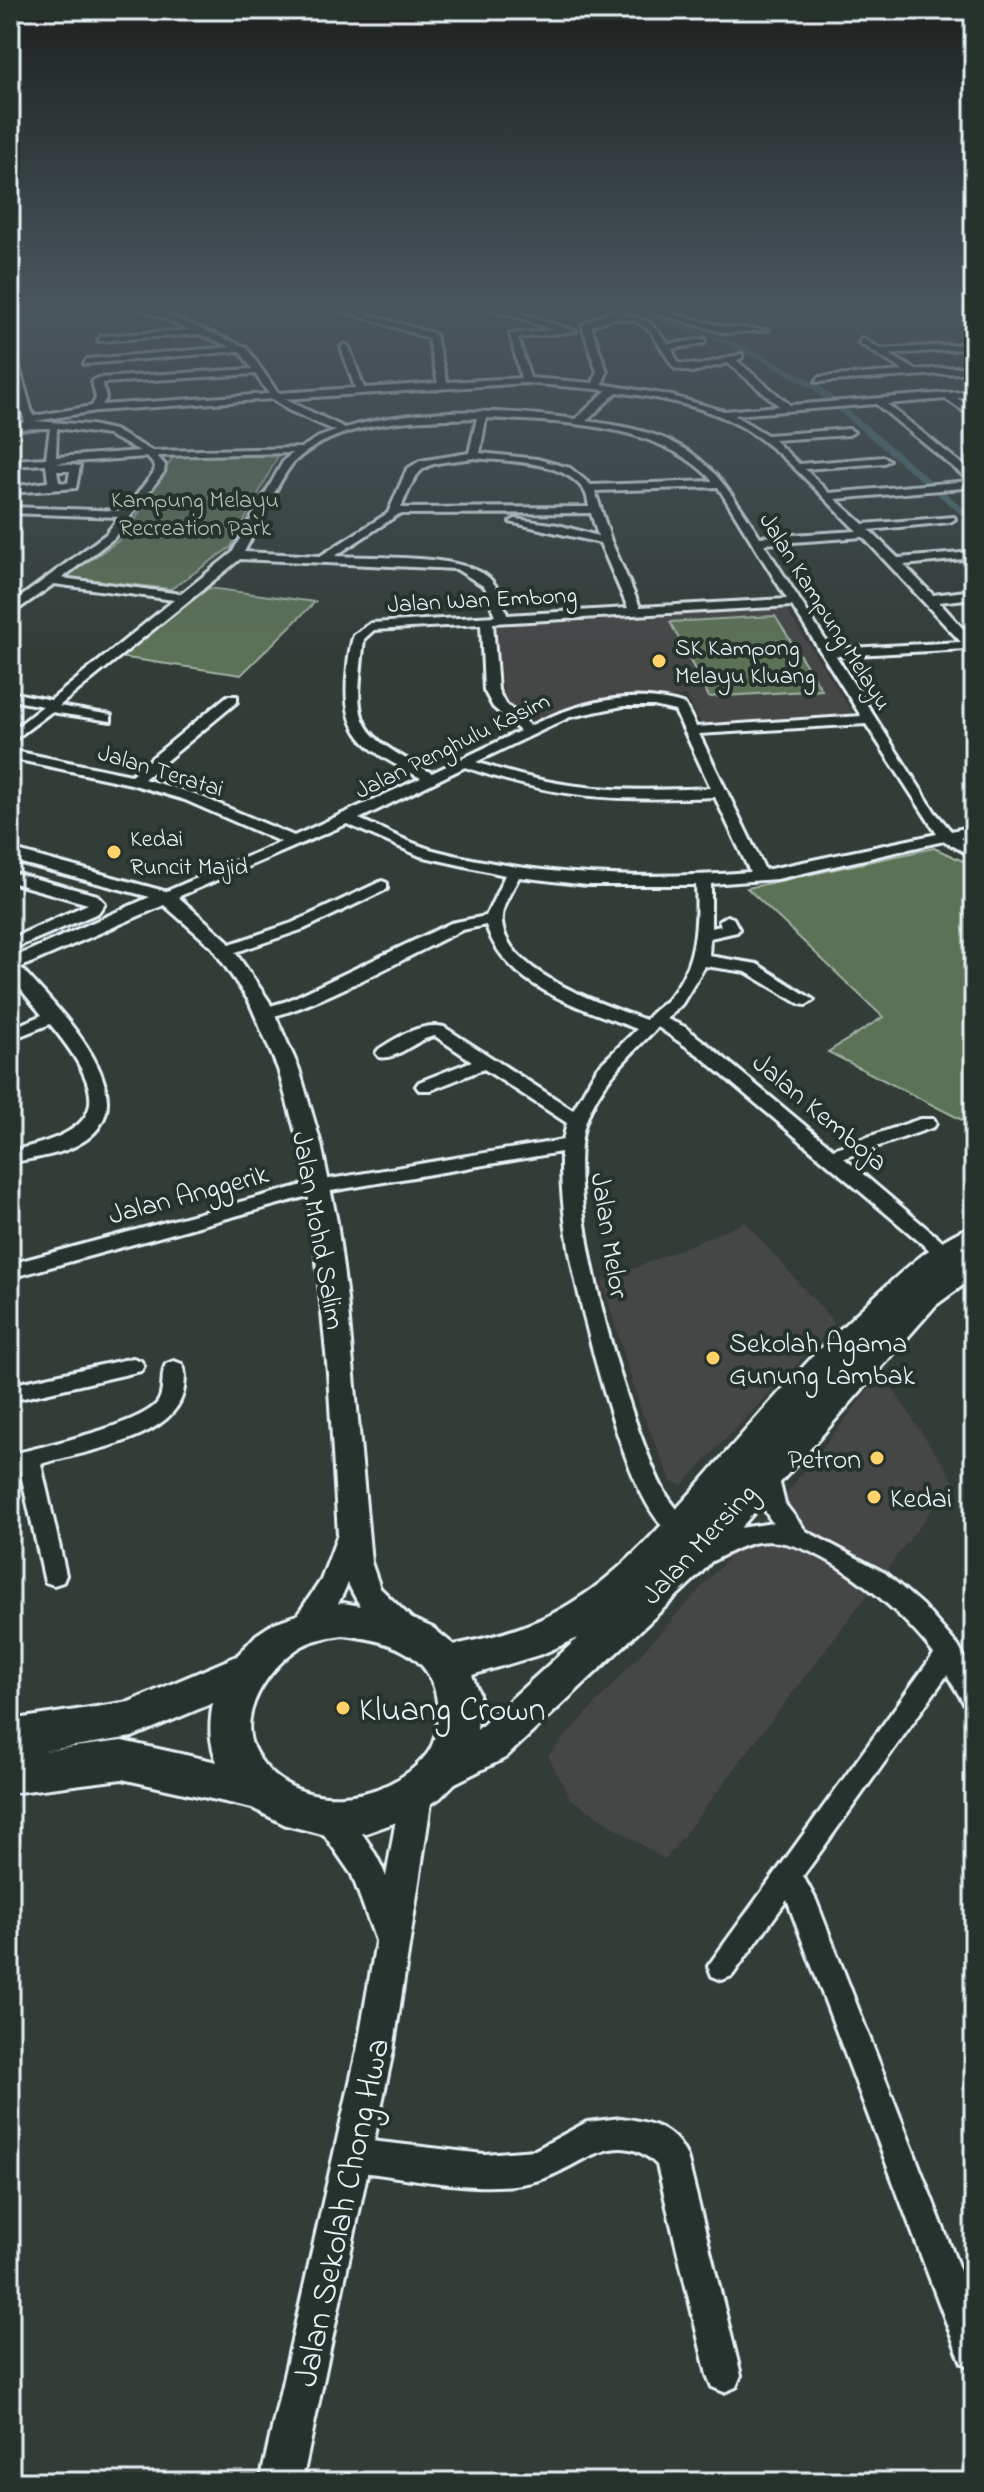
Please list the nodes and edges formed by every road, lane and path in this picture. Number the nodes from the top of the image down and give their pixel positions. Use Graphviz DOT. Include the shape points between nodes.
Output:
graph roads {
  1 [pos="44,423"];
  2 [pos="326,423"];
  3 [pos="378,423"];
  4 [pos="480,423"];
  5 [pos="579,423"];
  6 [pos="744,423"];
  7 [pos="905,423"];
  8 [pos="341,430"];
  9 [pos="849,432"];
  10 [pos="84,436"];
  11 [pos="765,438"];
  12 [pos="299,450"];
  13 [pos="151,453"];
  14 [pos="474,455"];
  15 [pos="884,460"];
  16 [pos="10,463"];
  17 [pos="52,465"];
  18 [pos="796,467"];
  19 [pos="974,481"];
  20 [pos="721,484"];
  21 [pos="54,485"];
  22 [pos="589,488"];
  23 [pos="10,490"];
  24 [pos="827,496"];
  25 [pos="10,510"];
  26 [pos="597,510"];
  27 [pos="396,511"];
  28 [pos="493,511"];
  29 [pos="127,514"];
  30 [pos="950,519"];
  31 [pos="862,531"];
  32 [pos="605,541"];
  33 [pos="756,541"];
  34 [pos="237,555"];
  35 [pos="974,555"];
  36 [pos="321,560"];
  37 [pos="895,562"];
  38 [pos="53,580"];
  39 [pos="974,594"];
  40 [pos="183,598"];
  41 [pos="931,599"];
  42 [pos="794,602"];
  43 [pos="10,611"];
  44 [pos="636,612"];
  45 [pos="503,621"];
  46 [pos="487,622"];
  47 [pos="973,647"];
  48 [pos="826,653"];
  49 [pos="10,696"];
  50 [pos="232,699"];
  51 [pos="51,706"];
  52 [pos="106,718"];
  53 [pos="867,720"];
  54 [pos="527,730"];
  55 [pos="690,731"];
  56 [pos="10,739"];
  57 [pos="10,754"];
  58 [pos="463,762"];
  59 [pos="431,778"];
  60 [pos="134,780"];
  61 [pos="722,792"];
  62 [pos="347,819"];
  63 [pos="974,830"];
  64 [pos="948,837"];
  65 [pos="294,842"];
  66 [pos="974,852"];
  67 [pos="10,854"];
  68 [pos="514,872"];
  69 [pos="760,876"];
  70 [pos="10,877"];
  71 [pos="703,880"];
  72 [pos="119,883"];
  73 [pos="382,886"];
  74 [pos="166,897"];
  75 [pos="493,919"];
  76 [pos="727,921"];
  77 [pos="89,931"];
  78 [pos="704,934"];
  79 [pos="10,945"];
  80 [pos="227,950"];
  81 [pos="30,957"];
  82 [pos="700,960"];
  83 [pos="10,966"];
  84 [pos="806,1000"];
  85 [pos="266,1013"];
  86 [pos="51,1017"];
  87 [pos="650,1022"];
  88 [pos="10,1035"];
  89 [pos="385,1053"];
  90 [pos="486,1062"];
  91 [pos="425,1086"];
  92 [pos="577,1121"];
  93 [pos="927,1123"];
  94 [pos="571,1144"];
  95 [pos="831,1156"];
  96 [pos="10,1157"];
  97 [pos="318,1187"];
  98 [pos="965,1251"];
  99 [pos="10,1271"];
  100 [pos="133,1366"];
  101 [pos="174,1369"];
  102 [pos="10,1393"];
  103 [pos="19,1461"];
  104 [pos="767,1469"];
  105 [pos="353,1530"];
  106 [pos="796,1535"];
  107 [pos="683,1546"];
  108 [pos="54,1575"];
  109 [pos="305,1626"];
  110 [pos="402,1629"];
  111 [pos="949,1653"];
  112 [pos="446,1664"];
  113 [pos="247,1670"];
  114 [pos="974,1697"];
  115 [pos="10,1738"];
  116 [pos="10,1774"];
  117 [pos="428,1780"];
  118 [pos="261,1791"];
  119 [pos="328,1817"];
  120 [pos="788,1876"];
  121 [pos="392,1940"];
  122 [pos="722,1966"];
  123 [pos="354,2155"];
  124 [pos="974,2351"];
  125 [pos="724,2375"];
  126 [pos="281,2482"];
  1 -- 13 [label="street" via="99,429 130,438"];
  2 -- 8 [label="street"];
  3 -- 8 [label="street, Jalan Kampung Melayu"];
  4 -- 14 [label="street"];
  5 -- 20 [label="street, Jalan Kampung Melayu" via="685,451"];
  6 -- 11 [label="street"];
  7 -- 19 [label="street"];
  8 -- 12 [label="street, Jalan Kampung Melayu"];
  9 -- 11 [label="street"];
  10 -- 17 [label="street" via="53,434"];
  11 -- 18 [label="street"];
  12 -- 13 [label="street"];
  12 -- 34 [label="street"];
  13 -- 17 [label="street"];
  13 -- 29 [label="street" via="159,472"];
  14 -- 22 [label="street" via="566,470"];
  14 -- 27 [label="street" via="416,467"];
  15 -- 18 [label="street"];
  16 -- 17 [label="street"];
  17 -- 21 [label="street"];
  17 -- 21 [label="street" via="76,468 72,486"];
  18 -- 24 [label="street"];
  19 -- 24 [label="street"];
  20 -- 22 [label="street"];
  20 -- 33 [label="street, Jalan Kampung Melayu"];
  21 -- 23 [label="street"];
  22 -- 26 [label="street"];
  24 -- 31 [label="street"];
  25 -- 29 [label="street"];
  26 -- 28 [label="street"];
  26 -- 32 [label="street"];
  27 -- 28 [label="street"];
  27 -- 36 [label="street"];
  28 -- 32 [label="street" via="494,519 501,521 544,525"];
  29 -- 38 [label="street" via="110,536"];
  30 -- 31 [label="street"];
  31 -- 33 [label="street"];
  31 -- 37 [label="street"];
  32 -- 44 [label="street"];
  33 -- 42 [label="street, Jalan Kampung Melayu"];
  34 -- 36 [label="street"];
  34 -- 40 [label="street"];
  35 -- 37 [label="street"];
  36 -- 45 [label="street" via="458,566 493,586"];
  37 -- 41 [label="street"];
  38 -- 40 [label="street"];
  38 -- 43 [label="street"];
  39 -- 41 [label="street"];
  40 -- 51 [label="street"];
  41 -- 47 [label="street"];
  42 -- 44 [label="street, Jalan Wan Embong"];
  42 -- 48 [label="street, Jalan Kampung Melayu"];
  44 -- 45 [label="street, Jalan Wan Embong"];
  45 -- 46 [label="street, Jalan Wan Embong"];
  46 -- 54 [label="street" via="491,690 498,704"];
  46 -- 59 [label="street, Jalan Wan Embong" via="385,625 371,627 358,638 352,684 355,724 378,750"];
  47 -- 48 [label="street"];
  48 -- 53 [label="street, Jalan Kampung Melayu"];
  49 -- 51 [label="street"];
  50 -- 60 [label="street"];
  51 -- 52 [label="street"];
  51 -- 56 [label="street"];
  53 -- 55 [label="street"];
  53 -- 64 [label="street, Jalan Kampung Melayu"];
  54 -- 55 [label="street, Jalan Penghulu Kasim" via="585,708 651,703 680,708"];
  54 -- 58 [label="street, Jalan Penghulu Kasim"];
  55 -- 61 [label="street, Jalan Penghulu Kasim"];
  57 -- 60 [label="street, Jalan Teratai"];
  58 -- 59 [label="street, Jalan Penghulu Kasim"];
  58 -- 61 [label="street" via="568,792"];
  59 -- 62 [label="street, Jalan Penghulu Kasim"];
  60 -- 65 [label="street, Jalan Teratai" via="190,797"];
  61 -- 69 [label="street, Jalan Penghulu Kasim"];
  62 -- 65 [label="street, Jalan Penghulu Kasim"];
  62 -- 68 [label="street" via="425,853"];
  63 -- 64 [label="street"];
  64 -- 66 [label="street"];
  64 -- 69 [label="street"];
  65 -- 74 [label="street, Jalan Penghulu Kasim"];
  67 -- 72 [label="street, Jalan Mohd Salim"];
  68 -- 71 [label="street" via="587,880"];
  68 -- 75 [label="street"];
  69 -- 71 [label="street"];
  70 -- 79 [label="street" via="97,903 92,910"];
  71 -- 78 [label="street, Jalan Melor"];
  72 -- 74 [label="street, Jalan Mohd Salim"];
  72 -- 77 [label="street" via="119,903"];
  73 -- 80 [label="street" via="298,926"];
  74 -- 77 [label="street"];
  74 -- 80 [label="street, Jalan Mohd Salim"];
  75 -- 85 [label="street" via="457,926"];
  75 -- 87 [label="street, Jalan Kemboja" via="513,959 529,974 560,992"];
  76 -- 78 [label="street" via="731,929"];
  77 -- 81 [label="street"];
  78 -- 82 [label="street, Jalan Melor"];
  79 -- 81 [label="street"];
  80 -- 85 [label="street, Jalan Mohd Salim"];
  81 -- 83 [label="street"];
  82 -- 84 [label="street" via="751,968"];
  82 -- 87 [label="street, Jalan Melor" via="676,1000"];
  83 -- 86 [label="street"];
  85 -- 97 [label="street, Jalan Mohd Salim" via="291,1076"];
  86 -- 88 [label="street"];
  86 -- 96 [label="street" via="97,1080 99,1106 87,1130 76,1138"];
  87 -- 92 [label="street, Jalan Melor" via="603,1072"];
  87 -- 95 [label="street, Jalan Kemboja" via="679,1031"];
  89 -- 90 [label="street" via="414,1036 438,1031"];
  90 -- 91 [label="street"];
  90 -- 92 [label="street"];
  92 -- 94 [label="street, Jalan Melor"];
  93 -- 95 [label="street"];
  94 -- 97 [label="street, Jalan Anggerik"];
  94 -- 107 [label="street, Jalan Melor" via="570,1176 584,1271 619,1410 652,1492"];
  95 -- 98 [label="street, Jalan Kemboja"];
  97 -- 99 [label="street, Jalan Anggerik"];
  97 -- 105 [label="street, Jalan Mohd Salim" via="340,1348"];
  98 -- 104 [label="highway, Jalan Mersing"];
  98 -- 107 [label="highway, Jalan Mersing" via="895,1294 858,1330"];
  100 -- 102 [label="street"];
  101 -- 103 [label="street" via="174,1395 154,1420"];
  103 -- 108 [label="street"];
  104 -- 106 [label="street" via="778,1515"];
  104 -- 107 [label="highway, Jalan Mersing"];
  105 -- 109 [label="street, Jalan Mohd Salim" via="338,1580"];
  105 -- 110 [label="street, Jalan Mohd Salim" via="361,1581 369,1597"];
  106 -- 107 [label="street" via="755,1533"];
  106 -- 111 [label="street" via="899,1594"];
  107 -- 112 [label="highway, Jalan Mersing" via="656,1556 603,1603 538,1639"];
  107 -- 117 [label="highway, Jalan Mersing" via="490,1745"];
  109 -- 110 [label="highway" via="343,1619 373,1620"];
  109 -- 113 [label="highway" via="272,1644"];
  110 -- 112 [label="highway"];
  111 -- 114 [label="street"];
  111 -- 120 [label="street"];
  112 -- 117 [label="highway" via="458,1692 460,1722 451,1753"];
  113 -- 115 [label="highway" via="132,1719"];
  113 -- 118 [label="highway" via="236,1694 232,1744 240,1766"];
  116 -- 118 [label="highway" via="122,1760"];
  117 -- 119 [label="highway" via="401,1802 366,1815"];
  117 -- 121 [label="street, Jalan Sekolah Chong Hwa"];
  118 -- 119 [label="highway" via="292,1809"];
  119 -- 121 [label="street, Jalan Sekolah Chong Hwa" via="366,1867"];
  120 -- 122 [label="street"];
  120 -- 124 [label="street" via="802,1900"];
  121 -- 123 [label="street, Jalan Sekolah Chong Hwa"];
  123 -- 125 [label="street" via="484,2170 538,2165 587,2138 652,2138 671,2157"];
  123 -- 126 [label="street, Jalan Sekolah Chong Hwa"];
}
